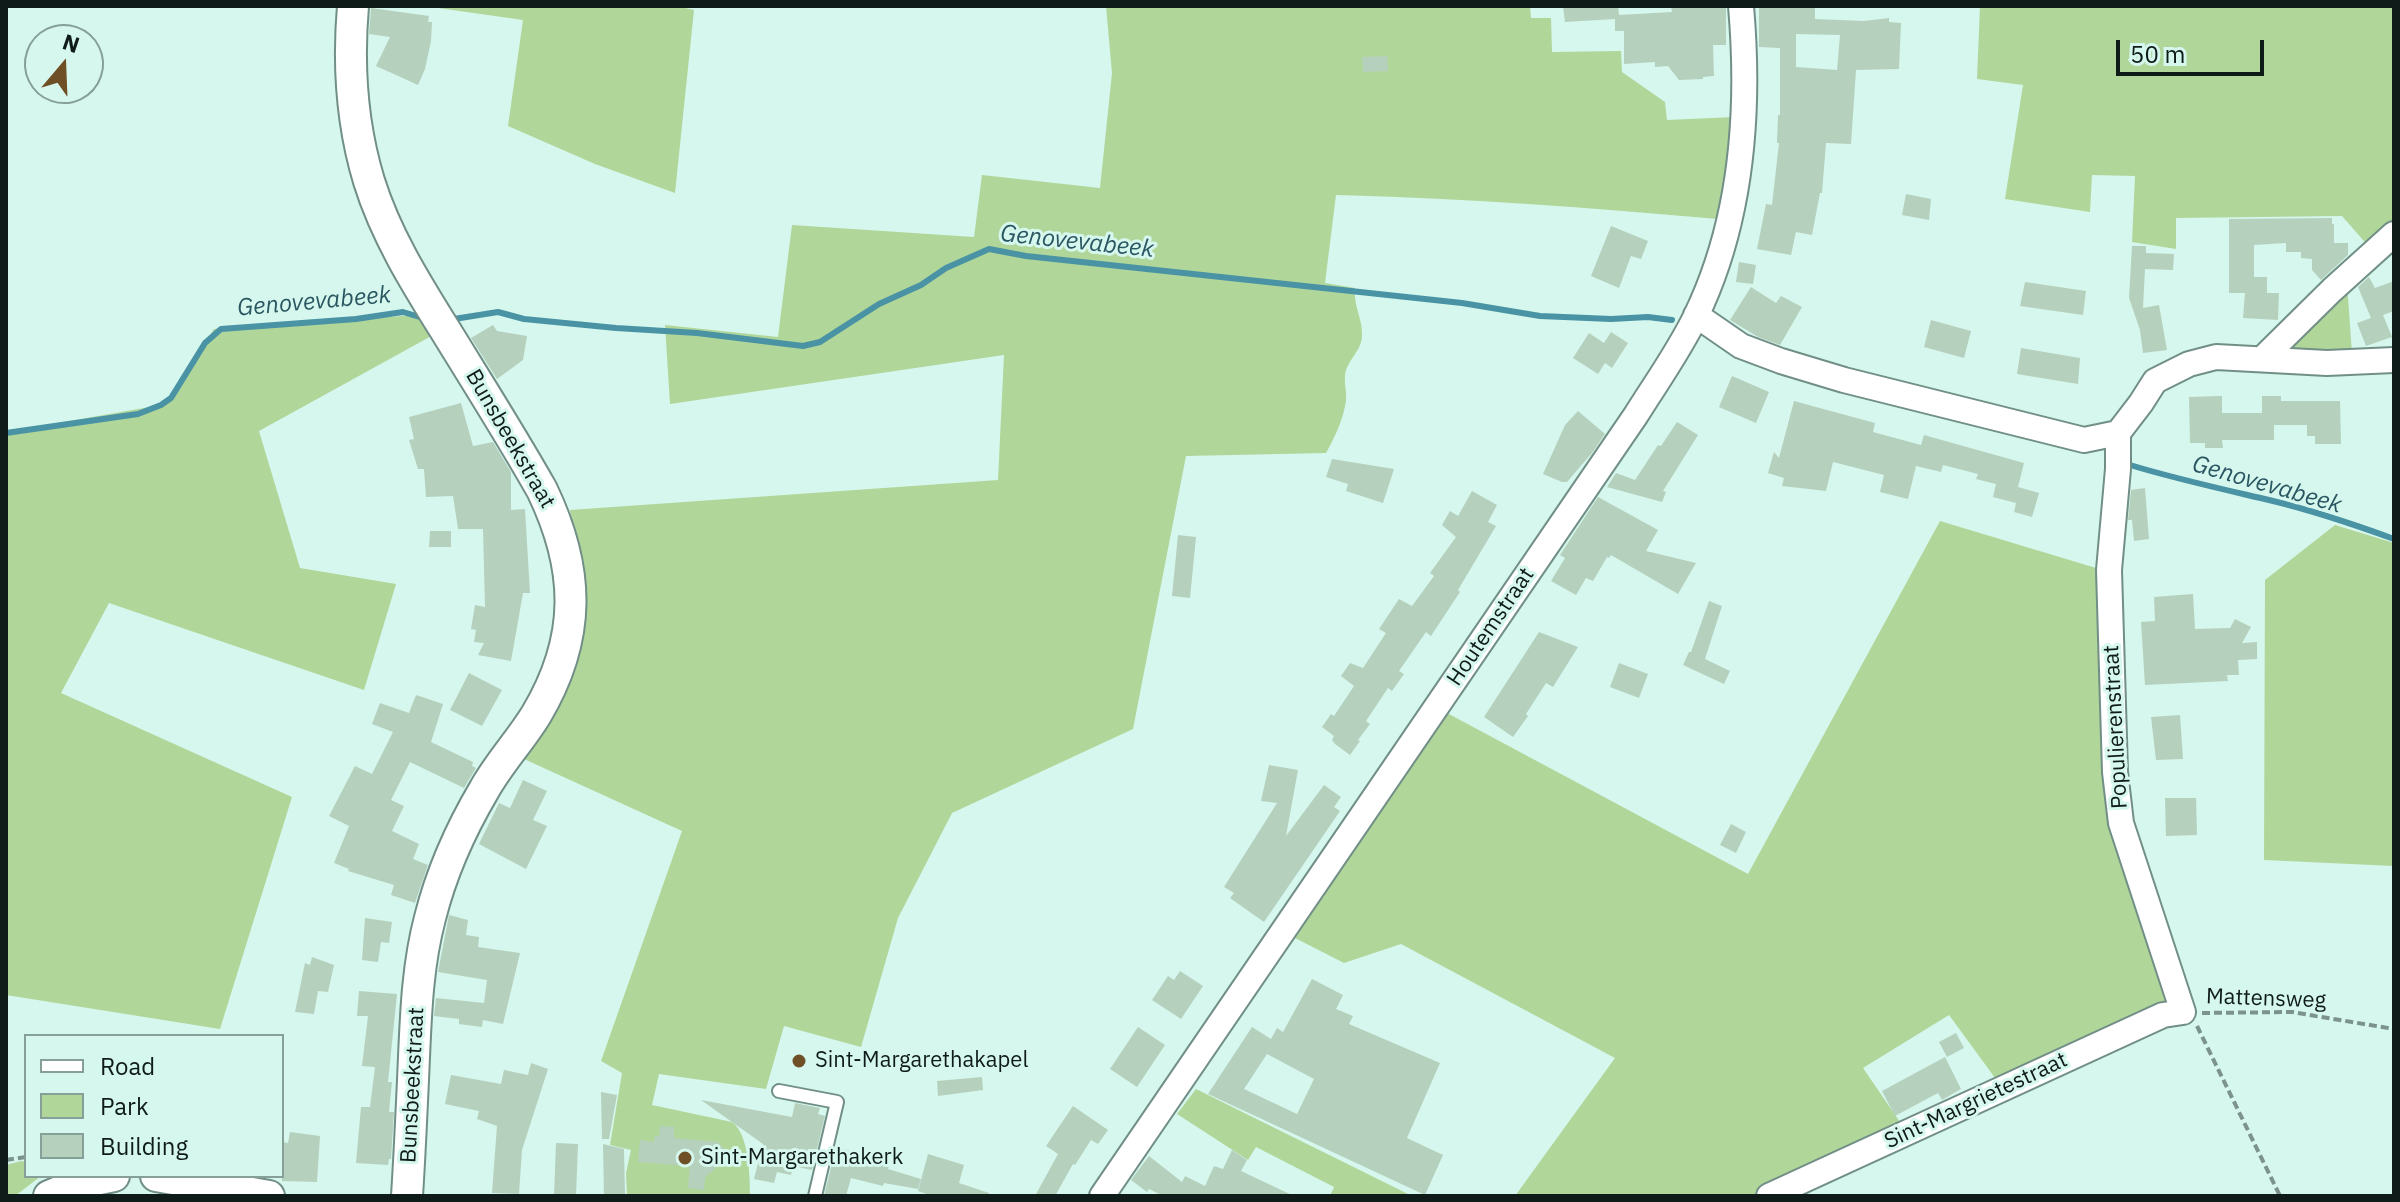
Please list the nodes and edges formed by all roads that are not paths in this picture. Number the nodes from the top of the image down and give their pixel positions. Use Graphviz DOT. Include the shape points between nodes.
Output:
graph roads {
  1 [pos="353,6"];
  2 [pos="1741,6"];
  3 [pos="2394,234"];
  4 [pos="1696,315"];
  5 [pos="2262,359"];
  6 [pos="2394,360"];
  7 [pos="2118,433"];
  8 [pos="2183,1012"];
  9 [pos="779,1091"];
  10 [pos="104,1178"];
  11 [pos="167,1178"];
  12 [pos="49,1196"];
  13 [pos="269,1196"];
  14 [pos="407,1196"];
  15 [pos="815,1196"];
  16 [pos="1102,1196"];
  17 [pos="1769,1196"];
  1 -- 14 [label="street, Bunsbeekstraat" via="354,106 369,182 406,265 542,490 562,538 570,584 568,634 555,679 484,789 430,919 417,1004"];
  2 -- 4 [label="street, Houtemstraat" via="1745,87 1736,187"];
  3 -- 5 [label="street"];
  4 -- 7 [label="street" via="1741,346 1844,380 2084,440"];
  4 -- 16 [label="street, Houtemstraat" via="1627,428"];
  5 -- 6 [label="street"];
  5 -- 7 [label="street" via="2216,357 2155,381"];
  7 -- 8 [label="street, Populierenstraat" via="2109,570 2115,772 2121,823"];
  8 -- 17 [label="street, Sint-Margrietestraat" via="2163,1015"];
  9 -- 15 [label="lane" via="837,1102"];
  10 -- 12 [label="street"];
  11 -- 13 [label="street"];
}
